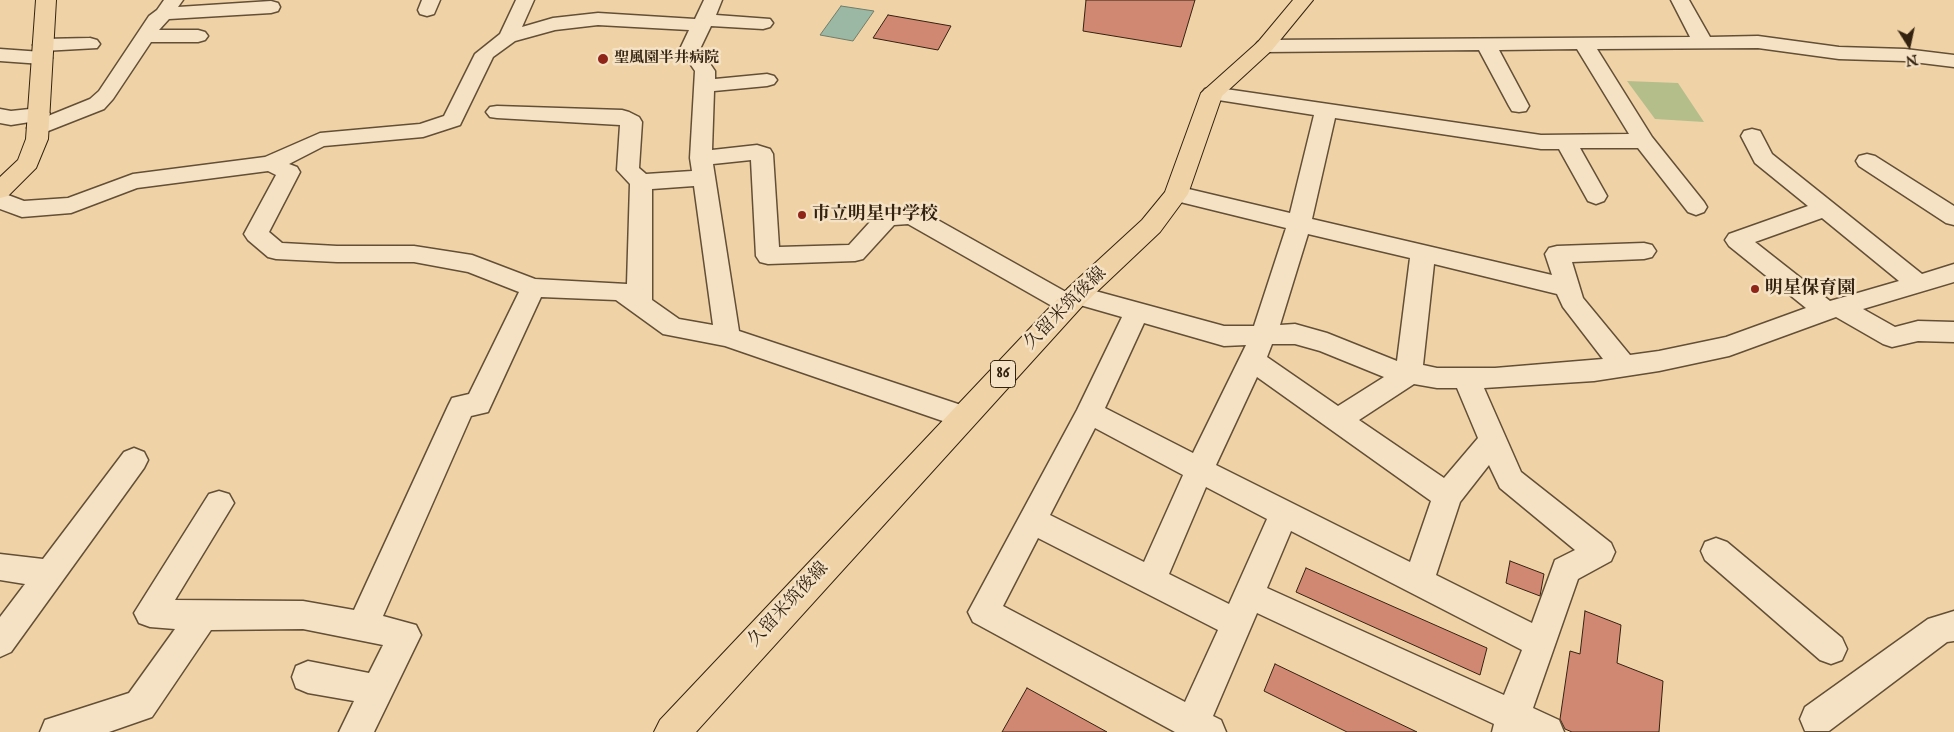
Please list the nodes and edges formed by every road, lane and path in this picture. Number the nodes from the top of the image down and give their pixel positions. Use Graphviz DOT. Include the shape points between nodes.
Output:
graph roads {
  1 [pos="46,0"];
  2 [pos="525,0"];
  3 [pos="714,0"];
  4 [pos="1303,0"];
  5 [pos="1680,0"];
  6 [pos="169,7"];
  7 [pos="271,7"];
  8 [pos="703,22"];
  9 [pos="762,23"];
  10 [pos="146,36"];
  11 [pos="198,36"];
  12 [pos="508,37"];
  13 [pos="1703,42"];
  14 [pos="1583,43"];
  15 [pos="90,44"];
  16 [pos="1486,44"];
  17 [pos="1265,46"];
  18 [pos="43,51"];
  19 [pos="0,55"];
  20 [pos="1954,61"];
  21 [pos="767,80"];
  22 [pos="704,86"];
  23 [pos="1212,93"];
  24 [pos="1519,106"];
  25 [pos="1326,110"];
  26 [pos="497,112"];
  27 [pos="0,116"];
  28 [pos="38,121"];
  29 [pos="1752,136"];
  30 [pos="1644,141"];
  31 [pos="1566,142"];
  32 [pos="1867,161"];
  33 [pos="270,164"];
  34 [pos="702,168"];
  35 [pos="641,182"];
  36 [pos="0,190"];
  37 [pos="1176,194"];
  38 [pos="1596,196"];
  39 [pos="0,200"];
  40 [pos="1696,207"];
  41 [pos="1825,208"];
  42 [pos="1954,217"];
  43 [pos="1299,224"];
  44 [pos="1644,251"];
  45 [pos="1423,253"];
  46 [pos="1954,273"];
  47 [pos="1919,284"];
  48 [pos="533,288"];
  49 [pos="1568,288"];
  50 [pos="1073,299"];
  51 [pos="639,304"];
  52 [pos="1833,309"];
  53 [pos="1137,310"];
  54 [pos="1954,332"];
  55 [pos="1264,335"];
  56 [pos="727,337"];
  57 [pos="1252,360"];
  58 [pos="1624,367"];
  59 [pos="1409,374"];
  60 [pos="1466,378"];
  61 [pos="1089,412"];
  62 [pos="963,417"];
  63 [pos="1338,420"];
  64 [pos="1493,440"];
  65 [pos="134,460"];
  66 [pos="1199,470"];
  67 [pos="1447,496"];
  68 [pos="219,503"];
  69 [pos="1284,514"];
  70 [pos="1032,520"];
  71 [pos="1716,551"];
  72 [pos="0,568"];
  73 [pos="50,574"];
  74 [pos="1151,580"];
  75 [pos="1418,582"];
  76 [pos="1249,594"];
  77 [pos="203,616"];
  78 [pos="1236,623"];
  79 [pos="1954,626"];
  80 [pos="362,627"];
  81 [pos="0,642"];
  82 [pos="1541,642"];
  83 [pos="1831,649"];
  84 [pos="308,677"];
  85 [pos="377,690"];
  86 [pos="1817,719"];
  87 [pos="1511,724"];
  88 [pos="106,725"];
  89 [pos="1201,728"];
  90 [pos="56,732"];
  91 [pos="356,732"];
  92 [pos="672,732"];
  93 [pos="1547,732"];
  1 -- 18 [label="main road"];
  2 -- 12 [label="street"];
  3 -- 8 [label="street"];
  4 -- 17 [label="main road, 久留米筑後線 / 86"];
  5 -- 13 [label="street"];
  6 -- 7 [label="street"];
  6 -- 10 [label="street"];
  8 -- 9 [label="street"];
  8 -- 12 [label="street" via="598,19 553,24"];
  8 -- 22 [label="street" via="690,49 705,71"];
  10 -- 11 [label="street"];
  10 -- 28 [label="street" via="97,104"];
  12 -- 33 [label="street" via="485,54 452,120 423,130 320,140"];
  13 -- 14 [label="street"];
  13 -- 20 [label="street" via="1758,42 1839,53 1904,55"];
  14 -- 16 [label="street"];
  14 -- 30 [label="street"];
  15 -- 18 [label="street"];
  16 -- 17 [label="street"];
  16 -- 24 [label="street"];
  17 -- 23 [label="main road, 久留米筑後線 / 86"];
  18 -- 19 [label="street"];
  18 -- 28 [label="main road"];
  21 -- 22 [label="street"];
  22 -- 34 [label="street"];
  23 -- 25 [label="street"];
  23 -- 37 [label="main road, 久留米筑後線 / 86"];
  25 -- 31 [label="street" via="1542,142"];
  25 -- 43 [label="street"];
  26 -- 35 [label="street" via="622,117 631,122 628,170"];
  27 -- 28 [label="street"];
  28 -- 36 [label="main road" via="37,139 28,163"];
  29 -- 41 [label="street" via="1763,158"];
  30 -- 31 [label="street"];
  30 -- 40 [label="street"];
  31 -- 38 [label="street"];
  32 -- 42 [label="street"];
  33 -- 39 [label="street" via="133,181 71,205 22,209"];
  33 -- 48 [label="street" via="289,172 256,234 276,251 414,254 472,264"];
  34 -- 35 [label="street"];
  34 -- 50 [label="street" via="757,152 762,154 768,256 855,253 887,218 912,216"];
  34 -- 56 [label="street"];
  35 -- 51 [label="street"];
  37 -- 43 [label="street"];
  37 -- 50 [label="main road, 久留米筑後線 / 86" via="1151,226"];
  41 -- 47 [label="street"];
  41 -- 52 [label="street" via="1737,240"];
  43 -- 45 [label="street"];
  43 -- 55 [label="street"];
  44 -- 49 [label="street" via="1557,254"];
  45 -- 49 [label="street"];
  45 -- 59 [label="street"];
  46 -- 47 [label="street"];
  47 -- 52 [label="street"];
  48 -- 51 [label="street" via="621,291"];
  48 -- 80 [label="street" via="478,404 462,406"];
  49 -- 58 [label="street" via="1572,301"];
  50 -- 53 [label="street"];
  50 -- 62 [label="main road, 久留米筑後線 / 86"];
  51 -- 56 [label="street" via="672,327"];
  52 -- 54 [label="street" via="1892,337 1918,331"];
  52 -- 58 [label="street" via="1729,346"];
  53 -- 55 [label="street" via="1224,336"];
  53 -- 61 [label="street"];
  55 -- 57 [label="street"];
  55 -- 59 [label="street" via="1296,334"];
  56 -- 62 [label="street"];
  57 -- 63 [label="street"];
  57 -- 66 [label="street"];
  58 -- 60 [label="street"];
  59 -- 60 [label="street"];
  59 -- 63 [label="street"];
  60 -- 64 [label="street"];
  61 -- 66 [label="street"];
  61 -- 70 [label="street"];
  62 -- 92 [label="main road, 久留米筑後線 / 86"];
  63 -- 67 [label="street"];
  64 -- 67 [label="street"];
  64 -- 82 [label="street" via="1510,480 1600,552 1566,570"];
  65 -- 73 [label="street"];
  66 -- 69 [label="street"];
  66 -- 74 [label="street"];
  67 -- 75 [label="street"];
  68 -- 77 [label="street" via="150,613"];
  69 -- 75 [label="street"];
  69 -- 76 [label="street"];
  70 -- 74 [label="street"];
  70 -- 89 [label="street" via="984,612"];
  71 -- 83 [label="street"];
  72 -- 73 [label="street"];
  73 -- 81 [label="street"];
  74 -- 78 [label="street"];
  75 -- 82 [label="street"];
  76 -- 78 [label="street"];
  76 -- 87 [label="street"];
  77 -- 80 [label="street" via="303,615"];
  77 -- 88 [label="street" via="140,706"];
  78 -- 89 [label="street"];
  79 -- 86 [label="street" via="1939,629"];
  80 -- 85 [label="street" via="405,635"];
  82 -- 87 [label="street"];
  84 -- 85 [label="street"];
  85 -- 91 [label="street"];
  87 -- 93 [label="street"];
  88 -- 90 [label="street"];
}
